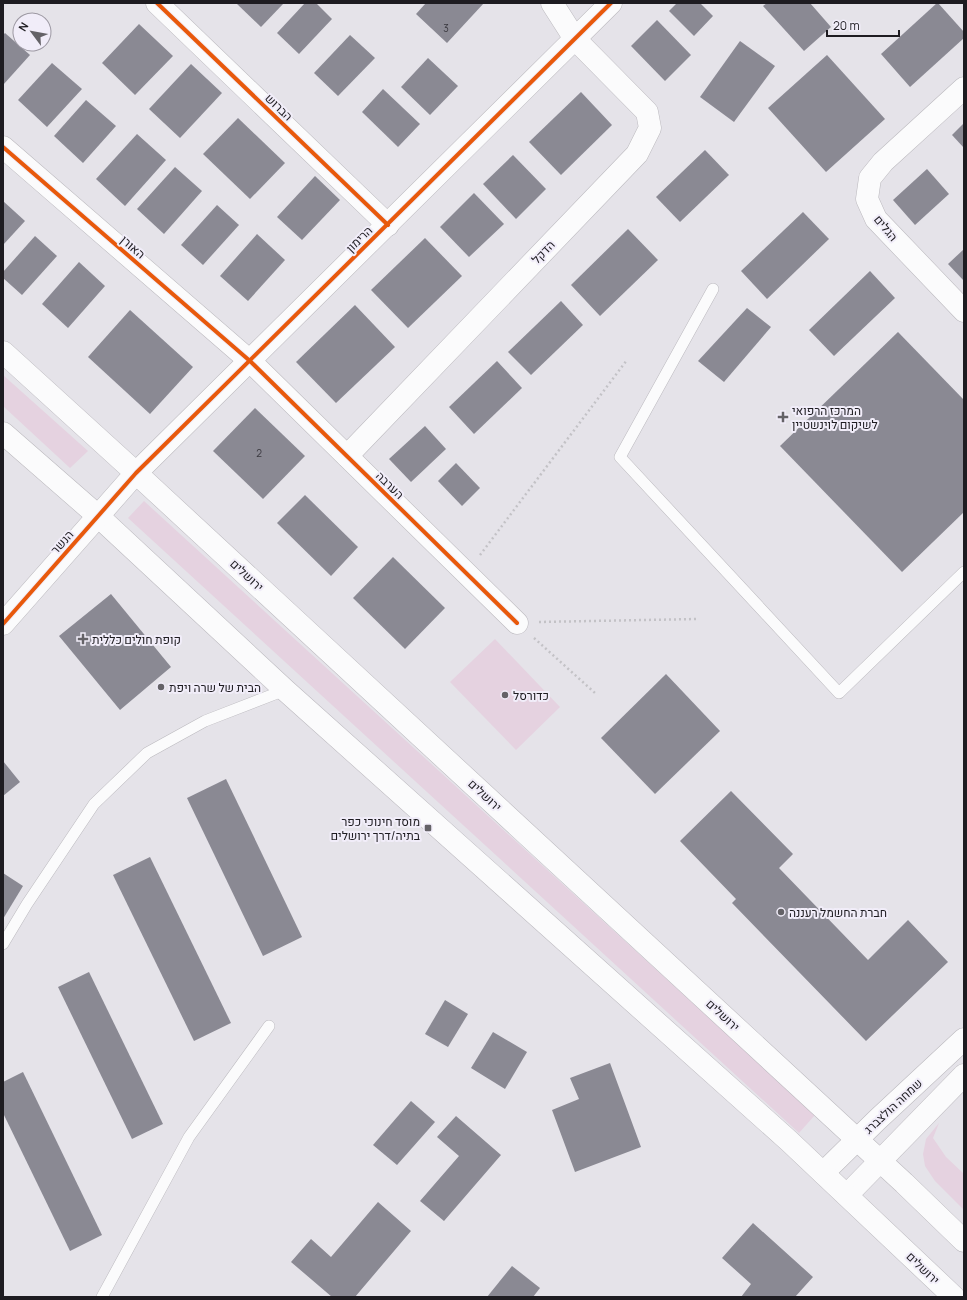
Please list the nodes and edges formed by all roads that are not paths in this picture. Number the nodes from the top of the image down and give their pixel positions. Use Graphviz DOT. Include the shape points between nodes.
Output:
graph roads {
  1 [pos="157,3"];
  2 [pos="552,3"];
  3 [pos="611,3"];
  4 [pos="575,39"];
  5 [pos="964,88"];
  6 [pos="3,147"];
  7 [pos="388,225"];
  8 [pos="713,289"];
  9 [pos="964,311"];
  10 [pos="3,352"];
  11 [pos="250,361"];
  12 [pos="3,433"];
  13 [pos="347,456"];
  14 [pos="136,473"];
  15 [pos="98,516"];
  16 [pos="964,572"];
  17 [pos="4,621"];
  18 [pos="517,623"];
  19 [pos="285,690"];
  20 [pos="3,944"];
  21 [pos="268,1026"];
  22 [pos="964,1039"];
  23 [pos="964,1075"];
  24 [pos="858,1140"];
  25 [pos="880,1160"];
  26 [pos="824,1173"];
  27 [pos="847,1195"];
  28 [pos="964,1240"];
  29 [pos="102,1297"];
  30 [pos="954,1297"];
  1 -- 7 [label="street, הברוש"];
  2 -- 4 [label="street, הדקל"];
  3 -- 4 [label="street, הרימון"];
  4 -- 7 [label="street, הרימון"];
  4 -- 13 [label="street, הדקל" via="647,112 650,128 638,154"];
  5 -- 9 [label="street, הגלים" via="883,162 870,178 867,199 876,219"];
  6 -- 11 [label="street, האורן"];
  7 -- 11 [label="street, הרימון"];
  8 -- 16 [label="lane" via="620,457 839,693"];
  10 -- 14 [label="street, ירושלים"];
  11 -- 13 [label="street, הערבה"];
  11 -- 14 [label="street, הרימון"];
  12 -- 15 [label="street, ירושלים"];
  13 -- 18 [label="street, הערבה"];
  14 -- 15 [label="street, הנשר"];
  14 -- 24 [label="street, ירושלים"];
  15 -- 17 [label="street, הנשר"];
  15 -- 19 [label="street, ירושלים"];
  19 -- 20 [label="lane" via="205,722 147,753 94,804"];
  19 -- 26 [label="street, ירושלים"];
  21 -- 29 [label="lane" via="189,1137"];
  22 -- 24 [label="street, שמחה הולצברג"];
  23 -- 25 [label="street"];
  24 -- 25 [label="street, ירושלים"];
  24 -- 26 [label="street, שמחה הולצברג"];
  25 -- 27 [label="street"];
  25 -- 28 [label="street, ירושלים"];
  26 -- 27 [label="street, ירושלים"];
  27 -- 30 [label="street, ירושלים"];
}
